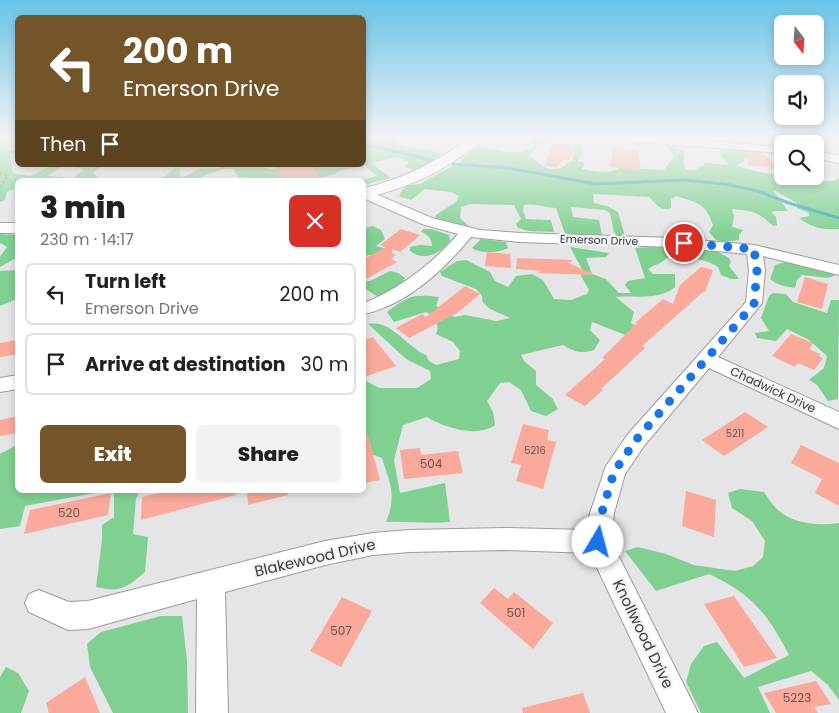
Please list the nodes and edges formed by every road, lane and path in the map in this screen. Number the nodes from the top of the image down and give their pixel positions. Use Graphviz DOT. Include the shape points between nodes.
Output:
graph roads {
  1 [pos="429,171"];
  2 [pos="0,174"];
  3 [pos="0,187"];
  4 [pos="366,192"];
  5 [pos="366,194"];
  6 [pos="0,228"];
  7 [pos="15,228"];
  8 [pos="467,232"];
  9 [pos="754,249"];
  10 [pos="839,270"];
  11 [pos="366,309"];
  12 [pos="707,359"];
  13 [pos="15,382"];
  14 [pos="0,385"];
  15 [pos="839,421"];
  16 [pos="598,542"];
  17 [pos="212,583"];
  18 [pos="39,603"];
  19 [pos="212,713"];
  20 [pos="682,713"];
  1 -- 4 [label="street"];
  2 -- 3 [label="path" via="8,176"];
  5 -- 8 [label="street, Emerson Drive" via="412,215"];
  6 -- 7 [label="street"];
  8 -- 9 [label="street, Emerson Drive"];
  8 -- 11 [label="street" via="424,276"];
  9 -- 10 [label="street, Emerson Drive"];
  9 -- 12 [label="street" via="757,270 754,304"];
  12 -- 15 [label="street, Chadwick Drive"];
  12 -- 16 [label="street" via="636,440 614,472 602,512"];
  13 -- 14 [label="street"];
  16 -- 17 [label="street, Blakewood Drive" via="505,539 373,544 344,548"];
  16 -- 20 [label="street, Knollwood Drive"];
  17 -- 18 [label="street, Blakewood Drive" via="88,615 68,616"];
  17 -- 19 [label="street"];
}
